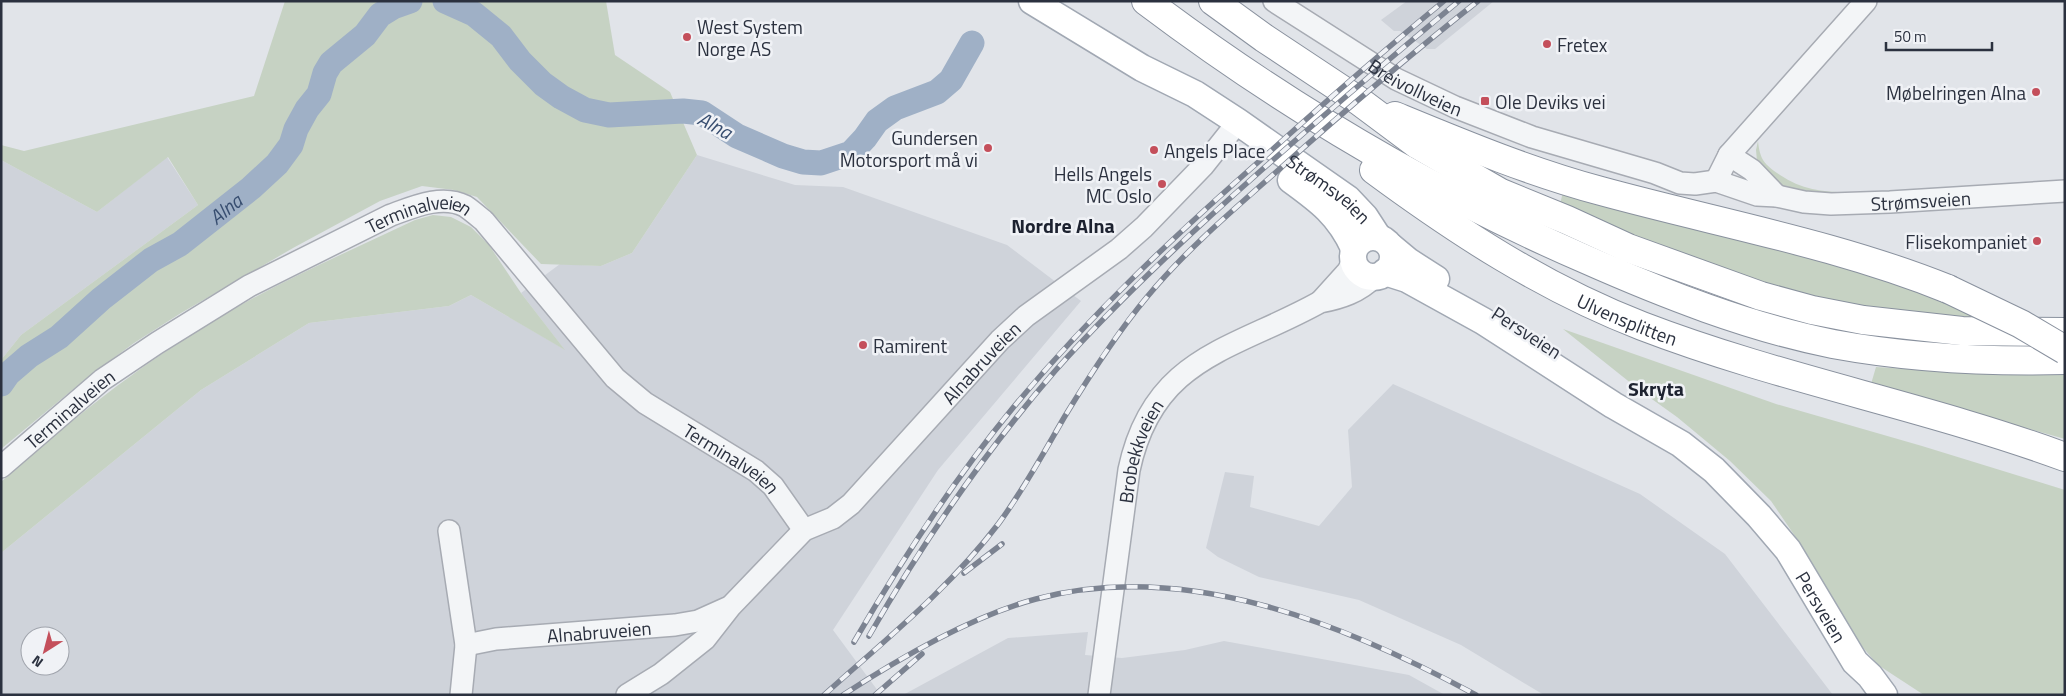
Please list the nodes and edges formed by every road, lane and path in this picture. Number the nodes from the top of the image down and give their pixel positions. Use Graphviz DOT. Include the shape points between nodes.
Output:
graph roads {
  1 [pos="1032,1"];
  2 [pos="1146,1"];
  3 [pos="1213,1"];
  4 [pos="1866,1"];
  5 [pos="1280,3"];
  6 [pos="1243,72"];
  7 [pos="1359,101"];
  8 [pos="1234,128"];
  9 [pos="1729,155"];
  10 [pos="1655,173"];
  11 [pos="1716,181"];
  12 [pos="2065,191"];
  13 [pos="1777,196"];
  14 [pos="1384,242"];
  15 [pos="1354,255"];
  16 [pos="1380,275"];
  17 [pos="1320,302"];
  18 [pos="2065,332"];
  19 [pos="2065,350"];
  20 [pos="2065,360"];
  21 [pos="1657,429"];
  22 [pos="2065,457"];
  23 [pos="1,467"];
  24 [pos="804,530"];
  25 [pos="449,531"];
  26 [pos="730,607"];
  27 [pos="466,645"];
  28 [pos="1855,662"];
  29 [pos="461,695"];
  30 [pos="627,695"];
  31 [pos="1099,695"];
  32 [pos="1864,695"];
  33 [pos="1884,695"];
  1 -- 8 [label="main road, Strømsveien" via="1145,70 1195,94"];
  2 -- 6 [label="highway"];
  3 -- 7 [label="highway"];
  4 -- 9 [label="street"];
  5 -- 10 [label="street, Breivollveien" via="1396,79 1455,107 1532,137"];
  6 -- 20 [label="highway" via="1356,143 1438,189 1551,244 1673,296 1770,328 1860,348 1960,358"];
  6 -- 22 [label="highway, Ulvensplitten" via="1467,236 1579,298 1641,325 1734,358 1980,428"];
  7 -- 18 [label="highway" via="1418,145 1502,193 1628,248 1760,296 1812,310 1912,326 1962,331"];
  7 -- 19 [label="highway, bridge" via="1544,175 1812,244 1899,270 2006,316"];
  8 -- 14 [label="main road, Strømsveien" via="1348,199"];
  8 -- 15 [label="main road, Strømsveien" via="1330,210 1344,228"];
  8 -- 24 [label="street, Alnabruveien" via="1144,228 1119,250 1026,316 1000,340 851,504 833,518"];
  9 -- 10 [label="street, Breivollveien" via="1700,169"];
  9 -- 11 [label="street"];
  9 -- 13 [label="street" via="1752,170"];
  10 -- 11 [label="street, Breivollveien" via="1680,183"];
  11 -- 13 [label="street, Strømsveien" via="1757,195"];
  12 -- 13 [label="street, Strømsveien" via="1855,204 1804,202"];
  14 -- 15 [label="main road" via="1364,238"];
  14 -- 16 [label="main road" via="1392,252 1392,263"];
  14 -- 21 [label="main road, Persveien" via="1423,271 1535,336 1616,392"];
  15 -- 16 [label="main road" via="1359,271"];
  15 -- 17 [label="street, Brobekkveien" via="1348,271"];
  16 -- 17 [label="street, Brobekkveien" via="1348,294"];
  16 -- 21 [label="main road, Persveien" via="1407,280 1483,321 1613,405"];
  17 -- 31 [label="street, Brobekkveien" via="1197,362 1169,388 1148,416 1129,470"];
  21 -- 28 [label="main road, Persveien" via="1714,470 1788,550"];
  23 -- 24 [label="street, Terminalveien" via="102,380 249,286 391,215 443,200 465,206 484,220 615,378 645,403 756,471 773,486"];
  24 -- 26 [label="street, Alnabruveien"];
  25 -- 27 [label="street"];
  26 -- 27 [label="street, Alnabruveien" via="698,621 675,625 496,639"];
  26 -- 30 [label="street, Alnabruveien" via="705,639 661,674"];
  27 -- 29 [label="street"];
  28 -- 32 [label="main road, Persveien"];
  28 -- 33 [label="main road, Persveien"];
}
